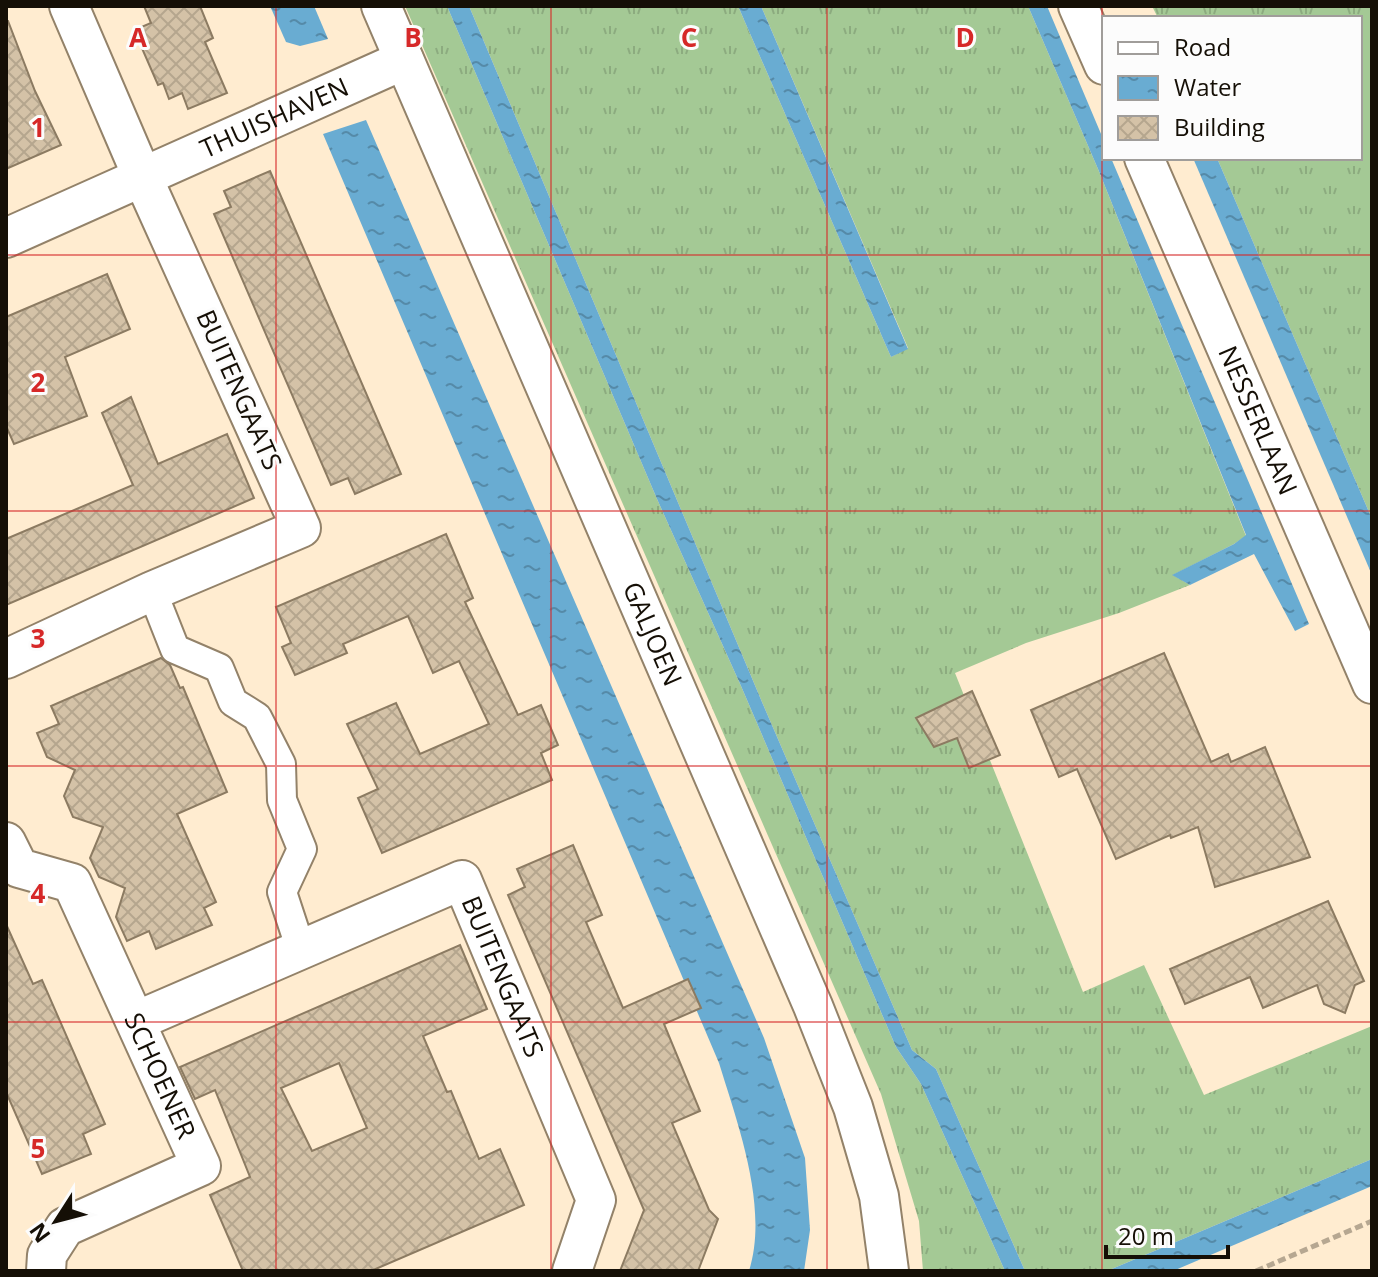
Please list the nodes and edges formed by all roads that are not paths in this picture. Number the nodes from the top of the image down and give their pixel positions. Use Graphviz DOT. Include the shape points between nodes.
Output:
graph roads {
  1 [pos="69,6"];
  2 [pos="381,6"];
  3 [pos="1078,6"];
  4 [pos="404,60"];
  5 [pos="1102,60"];
  6 [pos="1145,160"];
  7 [pos="142,176"];
  8 [pos="6,238"];
  9 [pos="152,591"];
  10 [pos="6,659"];
  11 [pos="1372,684"];
  12 [pos="6,842"];
  13 [pos="301,950"];
  14 [pos="136,1021"];
  15 [pos="46,1271"];
  16 [pos="572,1271"];
  17 [pos="889,1271"];
  1 -- 7 [label="street"];
  2 -- 4 [label="street, GALJOEN"];
  3 -- 5 [label="street"];
  4 -- 7 [label="street, THUISHAVEN"];
  4 -- 17 [label="street, GALJOEN" via="813,1006 853,1107 879,1196"];
  6 -- 11 [label="street, NESSERLAAN"];
  7 -- 8 [label="street, THUISHAVEN"];
  7 -- 9 [label="street, BUITENGAATS" via="301,528"];
  9 -- 10 [label="street, BUITENGAATS"];
  9 -- 13 [label="street" via="175,649 219,668 233,702 257,717 281,764 282,800 302,849 282,892"];
  12 -- 14 [label="street, SCHOENER" via="19,868 72,883"];
  13 -- 14 [label="street, BUITENGAATS"];
  13 -- 16 [label="street, BUITENGAATS" via="462,880 596,1200"];
  14 -- 15 [label="street, SCHOENER" via="201,1166 65,1227 47,1255"];
}
